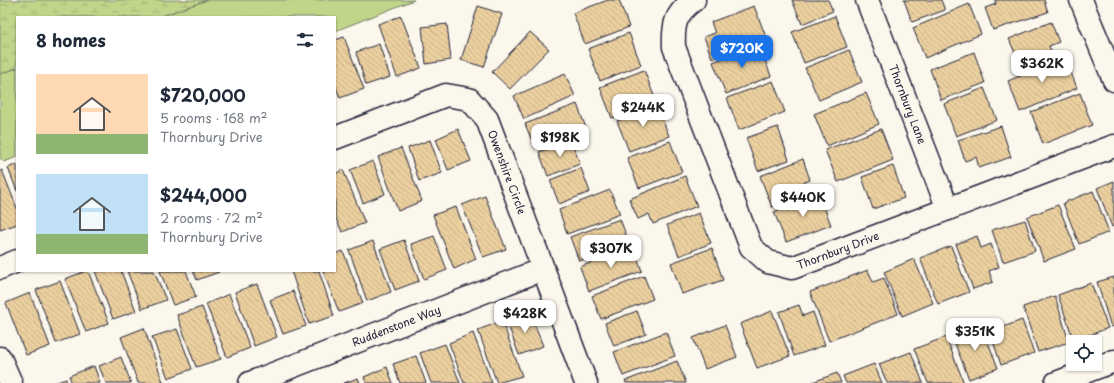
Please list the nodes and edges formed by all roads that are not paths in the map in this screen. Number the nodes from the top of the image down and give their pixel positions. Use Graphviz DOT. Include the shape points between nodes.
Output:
graph roads {
  1 [pos="694,0"];
  2 [pos="867,0"];
  3 [pos="1081,0"];
  4 [pos="1114,80"];
  5 [pos="336,138"];
  6 [pos="1114,146"];
  7 [pos="948,209"];
  8 [pos="16,261"];
  9 [pos="0,268"];
  10 [pos="542,270"];
  11 [pos="0,358"];
  12 [pos="1114,361"];
  13 [pos="10,383"];
  14 [pos="250,383"];
  15 [pos="586,383"];
  16 [pos="1056,383"];
  1 -- 7 [label="street, Thornbury Drive" via="682,9 674,26 674,47 751,247 768,262 792,268"];
  2 -- 7 [label="street, Thornbury Lane"];
  3 -- 4 [label="street"];
  5 -- 10 [label="street, Owenshire Circle" via="446,95 469,99 487,119"];
  6 -- 7 [label="street, Thornbury Drive"];
  8 -- 9 [label="street"];
  10 -- 14 [label="street, Ruddenstone Way"];
  10 -- 15 [label="street, Owenshire Circle"];
  11 -- 13 [label="street"];
  12 -- 16 [label="street"];
}
